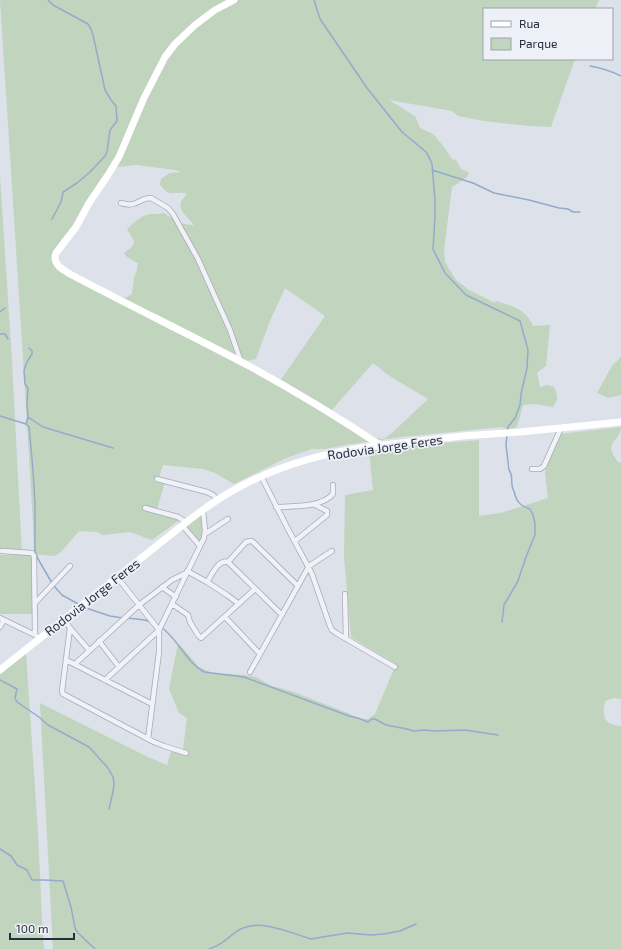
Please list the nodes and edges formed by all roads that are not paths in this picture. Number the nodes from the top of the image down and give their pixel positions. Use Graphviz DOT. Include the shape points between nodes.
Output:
graph roads {
  1 [pos="234,0"];
  2 [pos="121,203"];
  3 [pos="240,362"];
  4 [pos="621,422"];
  5 [pos="561,428"];
  6 [pos="380,445"];
  7 [pos="532,469"];
  8 [pos="261,476"];
  9 [pos="157,479"];
  10 [pos="333,485"];
  11 [pos="218,500"];
  12 [pos="313,504"];
  13 [pos="276,507"];
  14 [pos="145,508"];
  15 [pos="203,510"];
  16 [pos="228,519"];
  17 [pos="184,524"];
  18 [pos="204,534"];
  19 [pos="295,541"];
  20 [pos="200,546"];
  21 [pos="2,551"];
  22 [pos="332,551"];
  23 [pos="228,562"];
  24 [pos="70,566"];
  25 [pos="309,566"];
  26 [pos="187,572"];
  27 [pos="117,577"];
  28 [pos="207,582"];
  29 [pos="298,586"];
  30 [pos="162,587"];
  31 [pos="255,589"];
  32 [pos="345,594"];
  33 [pos="176,597"];
  34 [pos="35,603"];
  35 [pos="172,604"];
  36 [pos="239,604"];
  37 [pos="139,605"];
  38 [pos="282,615"];
  39 [pos="225,617"];
  40 [pos="64,618"];
  41 [pos="2,619"];
  42 [pos="0,627"];
  43 [pos="70,628"];
  44 [pos="159,630"];
  45 [pos="37,636"];
  46 [pos="346,639"];
  47 [pos="99,641"];
  48 [pos="89,650"];
  49 [pos="260,654"];
  50 [pos="66,660"];
  51 [pos="75,664"];
  52 [pos="119,667"];
  53 [pos="395,667"];
  54 [pos="0,670"];
  55 [pos="250,672"];
  56 [pos="105,680"];
  57 [pos="152,704"];
  58 [pos="148,739"];
  59 [pos="186,753"];
  1 -- 3 [label="street" via="195,24 165,57 119,157 55,258 56,263 70,274"];
  2 -- 3 [label="street" via="132,205 151,198 173,214 198,259 230,330"];
  3 -- 6 [label="street" via="313,402"];
  4 -- 5 [label="street, Rodovia Jorge Feres"];
  5 -- 6 [label="street, Rodovia Jorge Feres"];
  5 -- 7 [label="street" via="544,466"];
  6 -- 8 [label="street, Rodovia Jorge Feres" via="324,456"];
  8 -- 11 [label="street, Rodovia Jorge Feres"];
  8 -- 13 [label="street"];
  9 -- 11 [label="street" via="207,492"];
  10 -- 12 [label="street" via="331,497"];
  11 -- 15 [label="street, Rodovia Jorge Feres"];
  12 -- 13 [label="street"];
  12 -- 19 [label="street" via="328,514"];
  13 -- 19 [label="street"];
  14 -- 17 [label="street" via="178,517"];
  15 -- 17 [label="street, Rodovia Jorge Feres"];
  15 -- 18 [label="street"];
  16 -- 18 [label="street"];
  17 -- 20 [label="street"];
  17 -- 27 [label="street, Rodovia Jorge Feres"];
  18 -- 20 [label="street"];
  19 -- 25 [label="street"];
  20 -- 26 [label="street"];
  21 -- 34 [label="street" via="32,553 34,556"];
  22 -- 25 [label="street"];
  23 -- 28 [label="street" via="220,563"];
  23 -- 29 [label="street" via="246,542 251,541"];
  23 -- 31 [label="street"];
  24 -- 34 [label="street"];
  25 -- 29 [label="street"];
  25 -- 46 [label="street" via="331,628"];
  26 -- 28 [label="street"];
  26 -- 30 [label="street"];
  26 -- 33 [label="street"];
  27 -- 37 [label="street"];
  27 -- 40 [label="street, Rodovia Jorge Feres"];
  28 -- 36 [label="street"];
  29 -- 38 [label="street"];
  30 -- 33 [label="street"];
  30 -- 37 [label="street"];
  31 -- 36 [label="street"];
  31 -- 38 [label="street"];
  32 -- 46 [label="street"];
  33 -- 35 [label="street"];
  34 -- 45 [label="street"];
  35 -- 39 [label="street" via="188,615 201,638"];
  35 -- 44 [label="street"];
  36 -- 39 [label="street"];
  37 -- 44 [label="street"];
  37 -- 47 [label="street"];
  38 -- 49 [label="street"];
  39 -- 49 [label="street"];
  40 -- 43 [label="street"];
  40 -- 45 [label="street, Rodovia Jorge Feres"];
  41 -- 42 [label="street"];
  41 -- 45 [label="street"];
  43 -- 48 [label="street"];
  43 -- 50 [label="street"];
  44 -- 52 [label="street"];
  44 -- 57 [label="street" via="159,652"];
  45 -- 54 [label="street, Rodovia Jorge Feres"];
  46 -- 53 [label="street"];
  47 -- 48 [label="street"];
  47 -- 52 [label="street"];
  48 -- 51 [label="street"];
  49 -- 55 [label="street"];
  50 -- 51 [label="street"];
  50 -- 58 [label="street" via="62,691 64,695"];
  51 -- 56 [label="street"];
  52 -- 56 [label="street"];
  56 -- 57 [label="street"];
  57 -- 58 [label="street"];
  58 -- 59 [label="street"];
}
